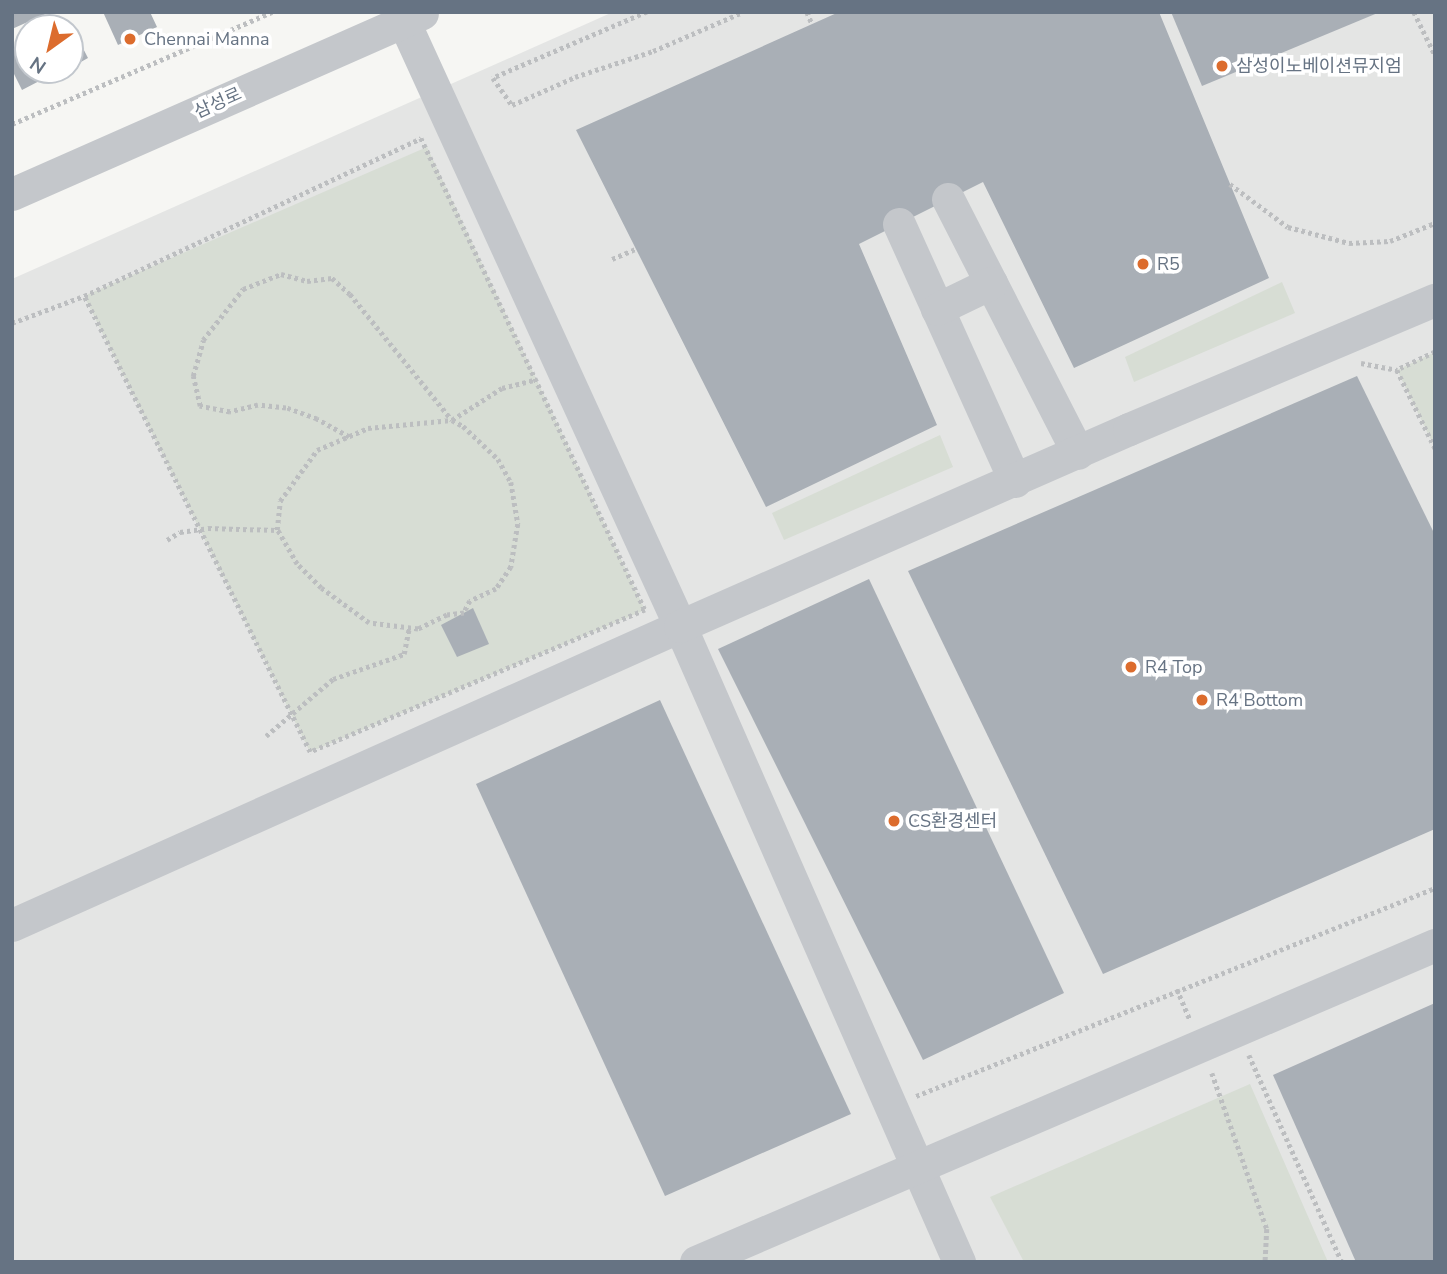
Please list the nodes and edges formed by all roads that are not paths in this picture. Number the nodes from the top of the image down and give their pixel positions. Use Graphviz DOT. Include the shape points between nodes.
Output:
graph roads {
  1 [pos="414,17"];
  2 [pos="12,194"];
  3 [pos="948,199"];
  4 [pos="899,224"];
  5 [pos="991,283"];
  6 [pos="1435,300"];
  7 [pos="937,309"];
  8 [pos="1078,453"];
  9 [pos="1015,481"];
  10 [pos="680,626"];
  11 [pos="12,925"];
  12 [pos="1435,945"];
  13 [pos="916,1165"];
  14 [pos="696,1262"];
  15 [pos="959,1262"];
  1 -- 2 [label="street, 삼성로"];
  1 -- 10 [label="street" via="550,375"];
  3 -- 5 [label="street"];
  4 -- 7 [label="street"];
  5 -- 7 [label="street"];
  5 -- 8 [label="street"];
  6 -- 8 [label="street"];
  7 -- 9 [label="street"];
  8 -- 9 [label="street"];
  9 -- 10 [label="street"];
  10 -- 11 [label="street"];
  10 -- 13 [label="street"];
  12 -- 13 [label="street"];
  13 -- 14 [label="street"];
  13 -- 15 [label="street"];
}
